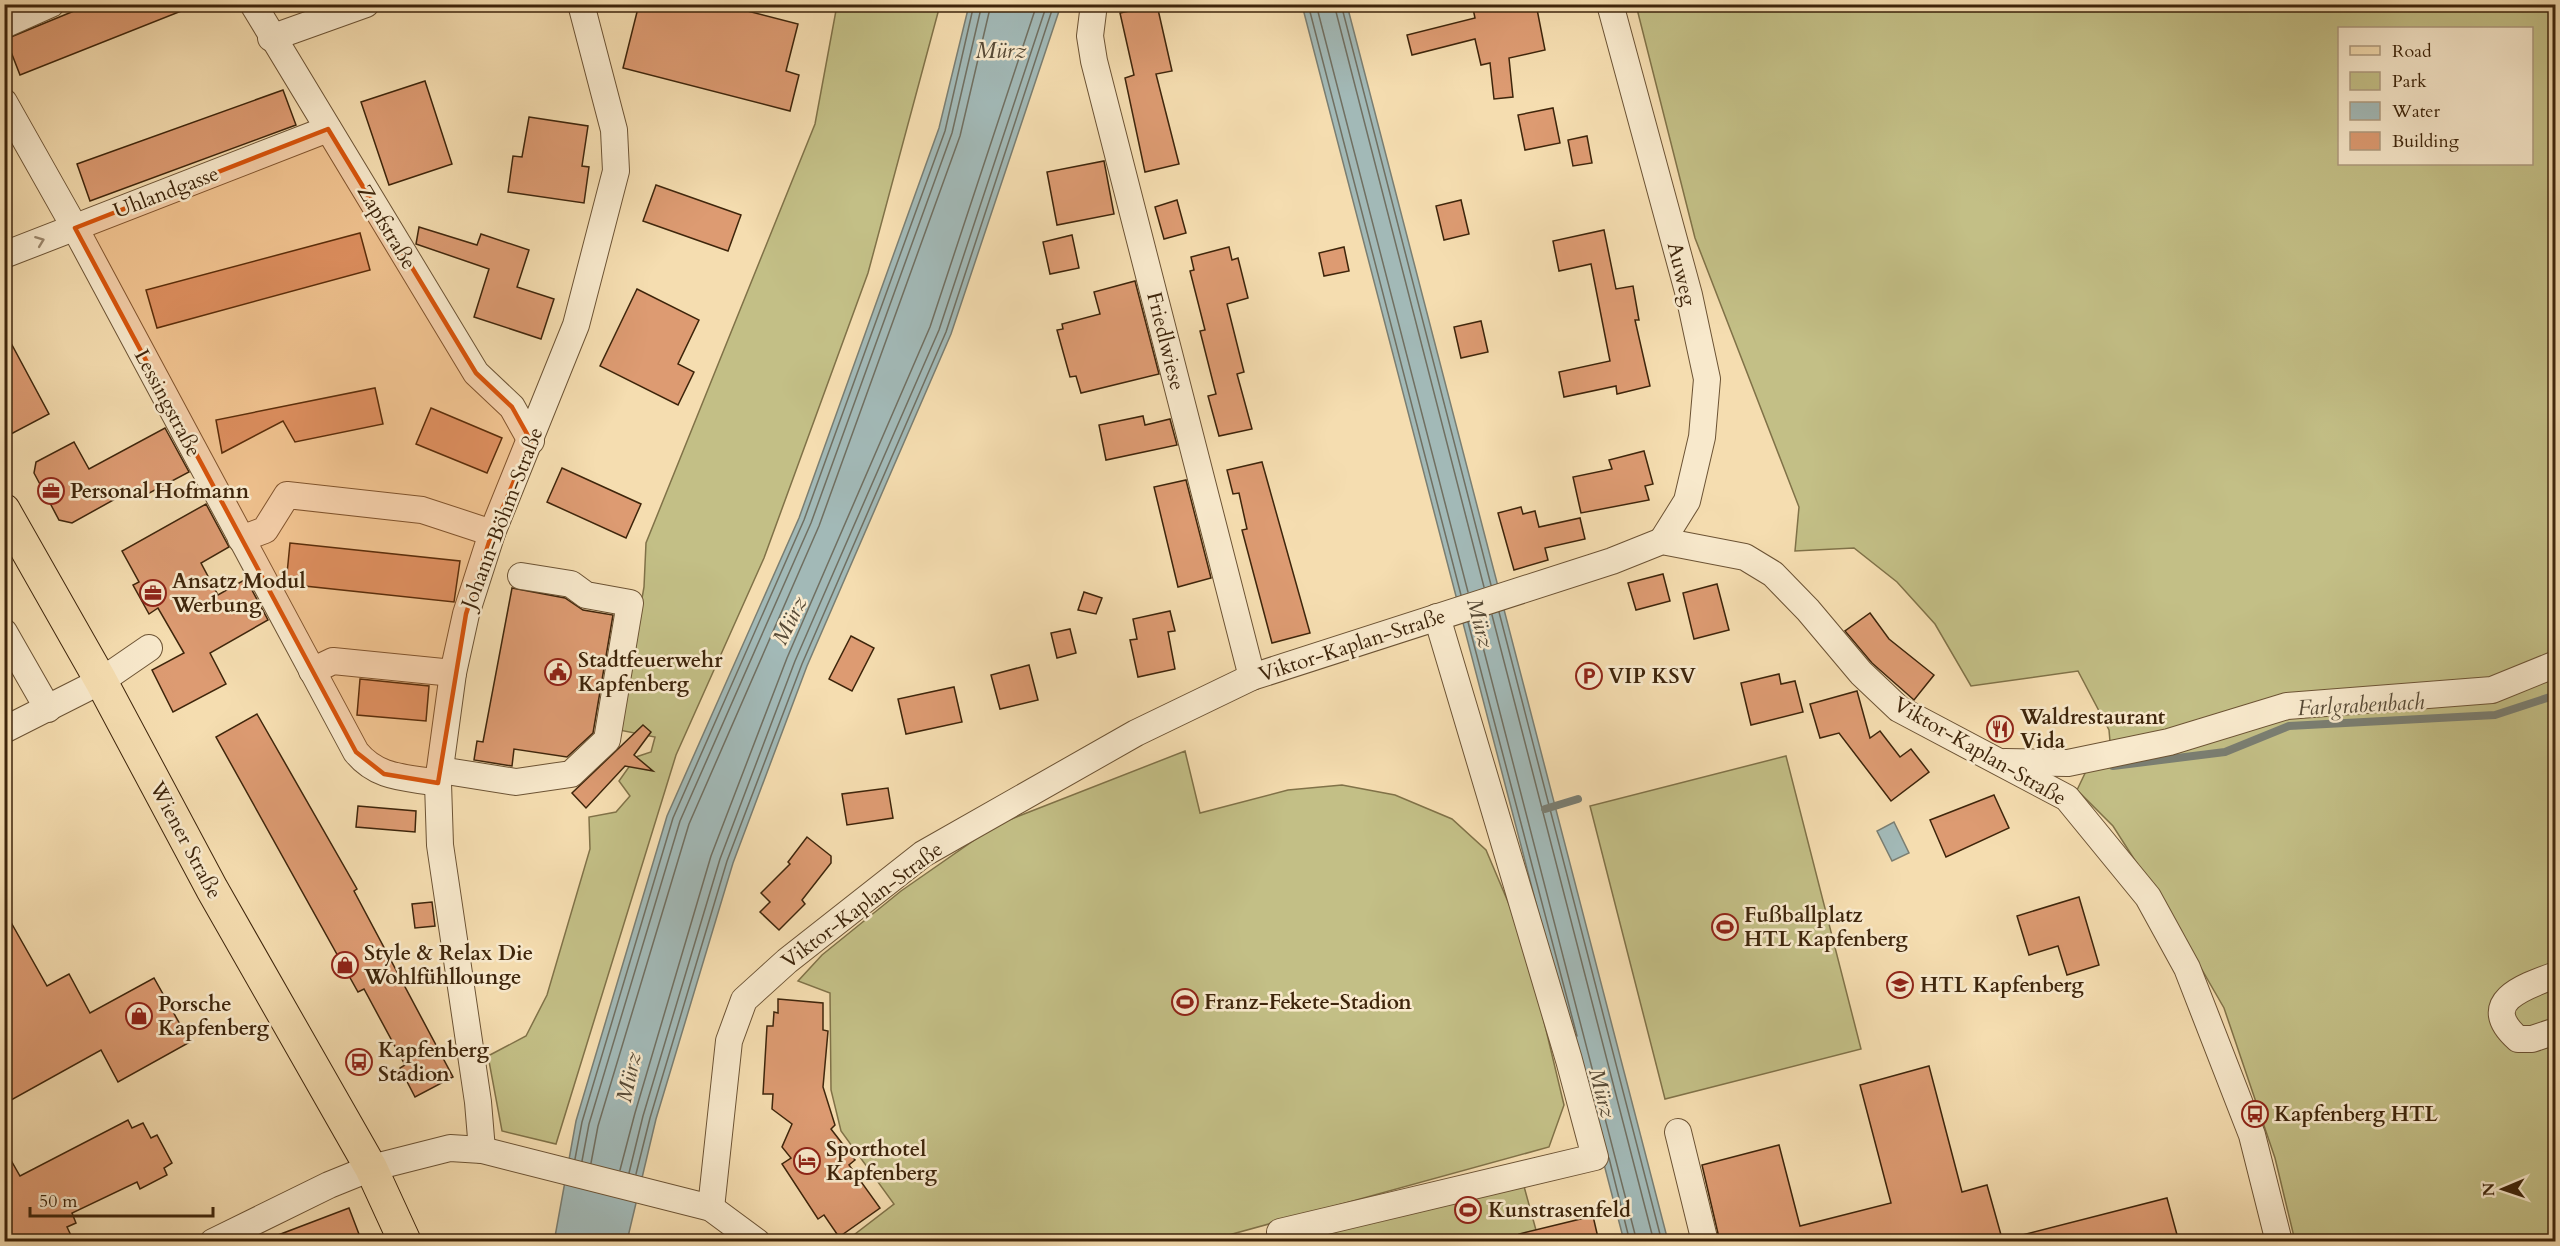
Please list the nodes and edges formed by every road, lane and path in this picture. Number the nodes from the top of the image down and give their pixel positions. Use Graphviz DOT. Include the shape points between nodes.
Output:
graph roads {
  1 [pos="51,4"];
  2 [pos="253,4"];
  3 [pos="366,4"];
  4 [pos="581,4"];
  5 [pos="1094,4"];
  6 [pos="1610,4"];
  7 [pos="10,16"];
  8 [pos="271,38"];
  9 [pos="4,102"];
  10 [pos="328,129"];
  11 [pos="75,228"];
  12 [pos="4,255"];
  13 [pos="531,441"];
  14 [pos="4,510"];
  15 [pos="492,533"];
  16 [pos="241,539"];
  17 [pos="1662,541"];
  18 [pos="521,576"];
  19 [pos="1437,617"];
  20 [pos="4,632"];
  21 [pos="148,648"];
  22 [pos="2556,664"];
  23 [pos="312,671"];
  24 [pos="453,673"];
  25 [pos="1252,677"];
  26 [pos="101,681"];
  27 [pos="48,709"];
  28 [pos="4,730"];
  29 [pos="2001,761"];
  30 [pos="439,776"];
  31 [pos="2556,975"];
  32 [pos="2556,1031"];
  33 [pos="1678,1132"];
  34 [pos="482,1150"];
  35 [pos="371,1168"];
  36 [pos="711,1208"];
  37 [pos="1280,1232"];
  38 [pos="213,1242"];
  39 [pos="405,1242"];
  40 [pos="757,1242"];
  41 [pos="1705,1242"];
  42 [pos="2279,1242"];
  1 -- 7 [label="street"];
  2 -- 8 [label="street, Zapfstraße"];
  3 -- 8 [label="street"];
  4 -- 13 [label="street, Johann-Böhm-Straße" via="614,130 616,171 576,325"];
  5 -- 25 [label="street, Friedlwiese" via="1090,36 1094,61"];
  6 -- 17 [label="street, Auweg" via="1689,295 1707,379 1702,437 1687,501"];
  8 -- 10 [label="street, Zapfstraße"];
  9 -- 11 [label="street, Lessingstraße"];
  10 -- 11 [label="street, Uhlandgasse"];
  10 -- 13 [label="street, Zapfstraße" via="476,373 512,406"];
  12 -- 11 [label="street, Uhlandgasse, one-way"];
  11 -- 16 [label="street, Lessingstraße"];
  13 -- 15 [label="street, Johann-Böhm-Straße"];
  14 -- 26 [label="main road, Wiener Straße"];
  15 -- 16 [label="street" via="422,510 287,495 265,530"];
  15 -- 24 [label="street, Johann-Böhm-Straße" via="466,614"];
  16 -- 23 [label="street, Lessingstraße"];
  17 -- 19 [label="street, Viktor-Kaplan-Straße"];
  17 -- 29 [label="street, Viktor-Kaplan-Straße" via="1744,557 1773,574 1861,673 1899,709"];
  18 -- 30 [label="street, Lessingstraße" via="571,584 586,595 630,603 607,740 571,774 516,782"];
  19 -- 25 [label="street, Viktor-Kaplan-Straße"];
  19 -- 37 [label="street" via="1595,1157"];
  20 -- 27 [label="street"];
  21 -- 26 [label="street"];
  22 -- 29 [label="street" via="2492,690 2287,706 2169,742 2068,763"];
  23 -- 24 [label="street" via="333,661"];
  23 -- 30 [label="street, Lessingstraße" via="356,752 368,766 384,774"];
  24 -- 30 [label="street, Johann-Böhm-Straße"];
  25 -- 36 [label="street, Viktor-Kaplan-Straße" via="1136,732 923,854 744,1000 729,1041"];
  26 -- 27 [label="street"];
  26 -- 35 [label="main road, Wiener Straße" via="212,890"];
  27 -- 28 [label="street"];
  29 -- 42 [label="street, Viktor-Kaplan-Straße" via="2067,798 2148,897 2187,968 2223,1057 2252,1135"];
  30 -- 34 [label="street, Johann-Böhm-Straße" via="440,845"];
  31 -- 32 [label="street" via="2511,994 2502,1012 2503,1023 2518,1039"];
  33 -- 41 [label="street"];
  34 -- 35 [label="street" via="450,1148"];
  34 -- 36 [label="street"];
  35 -- 38 [label="street"];
  35 -- 39 [label="main road, Wiener Straße"];
  36 -- 40 [label="street"];
}
